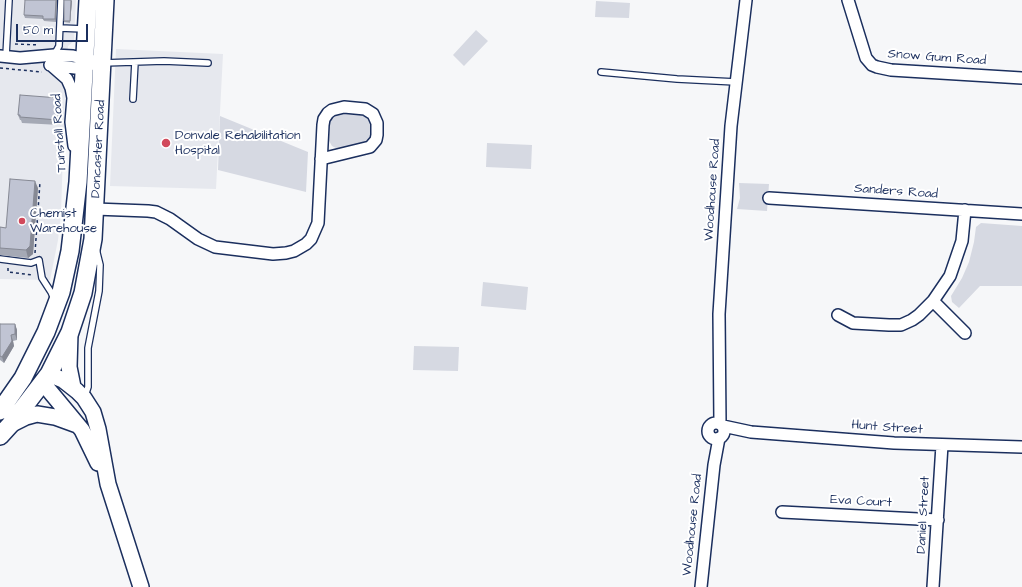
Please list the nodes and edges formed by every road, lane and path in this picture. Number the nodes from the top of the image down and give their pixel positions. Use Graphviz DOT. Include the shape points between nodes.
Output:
graph roads {
  1 [pos="9,0"];
  2 [pos="61,0"];
  3 [pos="88,0"];
  4 [pos="105,0"];
  5 [pos="746,0"];
  6 [pos="848,0"];
  7 [pos="60,28"];
  8 [pos="86,29"];
  9 [pos="6,44"];
  10 [pos="3,56"];
  11 [pos="52,60"];
  12 [pos="84,62"];
  13 [pos="135,62"];
  14 [pos="103,63"];
  15 [pos="208,63"];
  16 [pos="0,68"];
  17 [pos="601,72"];
  18 [pos="1022,78"];
  19 [pos="736,82"];
  20 [pos="133,99"];
  21 [pos="322,159"];
  22 [pos="40,182"];
  23 [pos="78,182"];
  24 [pos="769,198"];
  25 [pos="95,209"];
  26 [pos="965,210"];
  27 [pos="1022,214"];
  28 [pos="36,235"];
  29 [pos="40,236"];
  30 [pos="93,239"];
  31 [pos="0,260"];
  32 [pos="37,261"];
  33 [pos="35,275"];
  34 [pos="81,301"];
  35 [pos="933,301"];
  36 [pos="56,308"];
  37 [pos="838,315"];
  38 [pos="70,332"];
  39 [pos="965,333"];
  40 [pos="30,365"];
  41 [pos="46,379"];
  42 [pos="73,387"];
  43 [pos="84,398"];
  44 [pos="64,407"];
  45 [pos="0,411"];
  46 [pos="80,426"];
  47 [pos="718,430"];
  48 [pos="5,431"];
  49 [pos="942,445"];
  50 [pos="1022,447"];
  51 [pos="108,484"];
  52 [pos="782,512"];
  53 [pos="938,520"];
  54 [pos="136,570"];
  55 [pos="141,587"];
  56 [pos="145,587"];
  57 [pos="701,587"];
  58 [pos="933,587"];
  1 -- 9 [label="lane"];
  2 -- 7 [label="lane"];
  3 -- 8 [label="main road, Doncaster Road"];
  4 -- 14 [label="main road, Doncaster Road"];
  5 -- 19 [label="street, Woodhouse Road"];
  6 -- 18 [label="street, Snow Gum Road" via="866,58 877,68"];
  7 -- 8 [label="lane"];
  7 -- 11 [label="lane"];
  8 -- 12 [label="main road, Doncaster Road"];
  9 -- 10 [label="lane"];
  9 -- 11 [label="path"];
  10 -- 11 [label="street, Tunstall Road"];
  11 -- 12 [label="street, Tunstall Road" via="73,56"];
  11 -- 16 [label="path"];
  11 -- 23 [label="street, Tunstall Road" via="67,79 72,91 72,126"];
  12 -- 14 [label="street, Tunstall Road"];
  12 -- 23 [label="main road, Doncaster Road"];
  13 -- 14 [label="lane"];
  13 -- 15 [label="lane"];
  13 -- 20 [label="lane"];
  14 -- 25 [label="main road, Doncaster Road"];
  17 -- 19 [label="lane"];
  19 -- 47 [label="street, Woodhouse Road" via="719,314"];
  21 -- 21 [label="street" via="323,125 328,113 344,107 365,109 373,114 378,123 377,135 370,147"];
  21 -- 25 [label="street" via="316,227 306,244 286,253 273,254 215,247 198,240 156,212"];
  22 -- 28 [label="path"];
  23 -- 36 [label="main road, Doncaster Road" via="70,251 62,292"];
  24 -- 26 [label="street, Sanders Road"];
  25 -- 30 [label="main road, Doncaster Road"];
  26 -- 27 [label="street, Sanders Road"];
  26 -- 35 [label="street" via="962,241 955,265"];
  28 -- 29 [label="path"];
  28 -- 32 [label="path"];
  30 -- 34 [label="main road, Doncaster Road"];
  30 -- 43 [label="lane" via="100,265 98,302 88,352 88,389"];
  31 -- 32 [label="lane"];
  32 -- 33 [label="path"];
  32 -- 36 [label="lane"];
  34 -- 36 [label="main road" via="67,313"];
  34 -- 38 [label="main road, Doncaster Road"];
  35 -- 37 [label="street" via="919,315 901,325 853,322"];
  35 -- 39 [label="street"];
  36 -- 40 [label="main road, Doncaster Road"];
  38 -- 41 [label="main road, Doncaster Road"];
  38 -- 42 [label="main road" via="69,367"];
  40 -- 41 [label="main road"];
  40 -- 45 [label="main road, Doncaster Road"];
  41 -- 42 [label="main road"];
  41 -- 44 [label="main road"];
  41 -- 48 [label="main road, Doncaster Road"];
  42 -- 43 [label="main road"];
  43 -- 44 [label="main road" via="79,405"];
  43 -- 51 [label="main road" via="95,419"];
  44 -- 46 [label="main road"];
  46 -- 48 [label="main road" via="40,414 28,416"];
  46 -- 51 [label="main road"];
  47 -- 49 [label="street, Hunt Street"];
  47 -- 57 [label="street, Woodhouse Road"];
  49 -- 50 [label="street, Hunt Street"];
  49 -- 53 [label="street, Daniel Street"];
  51 -- 54 [label="main road"];
  52 -- 53 [label="street, Eva Court"];
  53 -- 58 [label="street, Daniel Street"];
  54 -- 55 [label="main road"];
  54 -- 56 [label="main road"];
}
